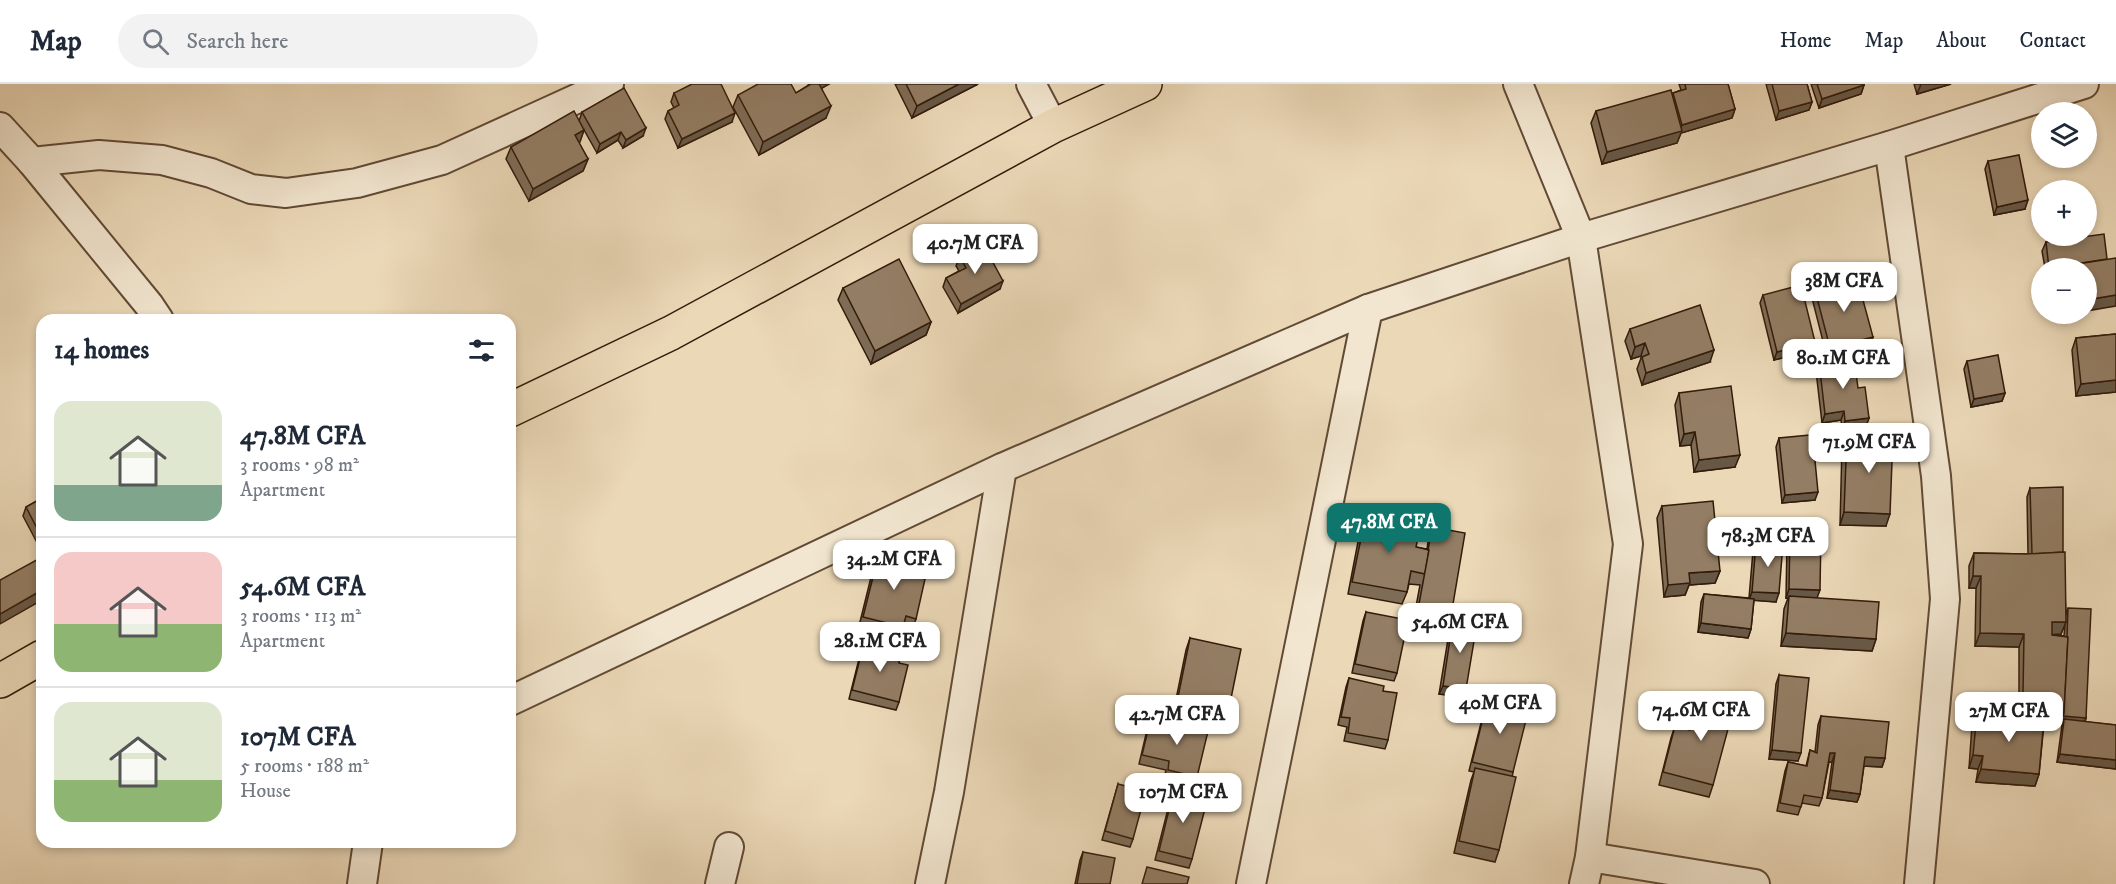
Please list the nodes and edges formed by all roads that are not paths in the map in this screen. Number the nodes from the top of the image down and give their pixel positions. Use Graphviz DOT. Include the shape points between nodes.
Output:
graph roads {
  1 [pos="560,84"];
  2 [pos="1031,84"];
  3 [pos="1145,84"];
  4 [pos="1518,84"];
  5 [pos="2084,84"];
  6 [pos="598,90"];
  7 [pos="1053,126"];
  8 [pos="0,127"];
  9 [pos="1889,146"];
  10 [pos="32,162"];
  11 [pos="1581,238"];
  12 [pos="1368,309"];
  13 [pos="155,314"];
  14 [pos="516,407"];
  15 [pos="1002,468"];
  16 [pos="36,660"];
  17 [pos="0,681"];
  18 [pos="516,698"];
  19 [pos="729,847"];
  20 [pos="367,848"];
  21 [pos="1587,871"];
  22 [pos="362,884"];
  23 [pos="720,884"];
  24 [pos="930,884"];
  25 [pos="1251,884"];
  26 [pos="1755,884"];
  27 [pos="1919,884"];
  1 -- 6 [label="street"];
  2 -- 7 [label="street"];
  3 -- 7 [label="main road"];
  4 -- 11 [label="street"];
  5 -- 9 [label="street"];
  6 -- 10 [label="street" via="442,160 357,183 286,193 250,189 162,160 99,155"];
  7 -- 14 [label="main road" via="671,333"];
  8 -- 10 [label="street"];
  9 -- 11 [label="street"];
  9 -- 27 [label="street" via="1936,476 1945,599"];
  10 -- 13 [label="street"];
  11 -- 12 [label="street"];
  11 -- 21 [label="street" via="1628,544"];
  12 -- 15 [label="street"];
  12 -- 25 [label="street"];
  15 -- 18 [label="street"];
  15 -- 24 [label="street" via="949,792"];
  16 -- 17 [label="main road"];
  19 -- 23 [label="street"];
  20 -- 22 [label="street"];
  21 -- 26 [label="street"];
}
